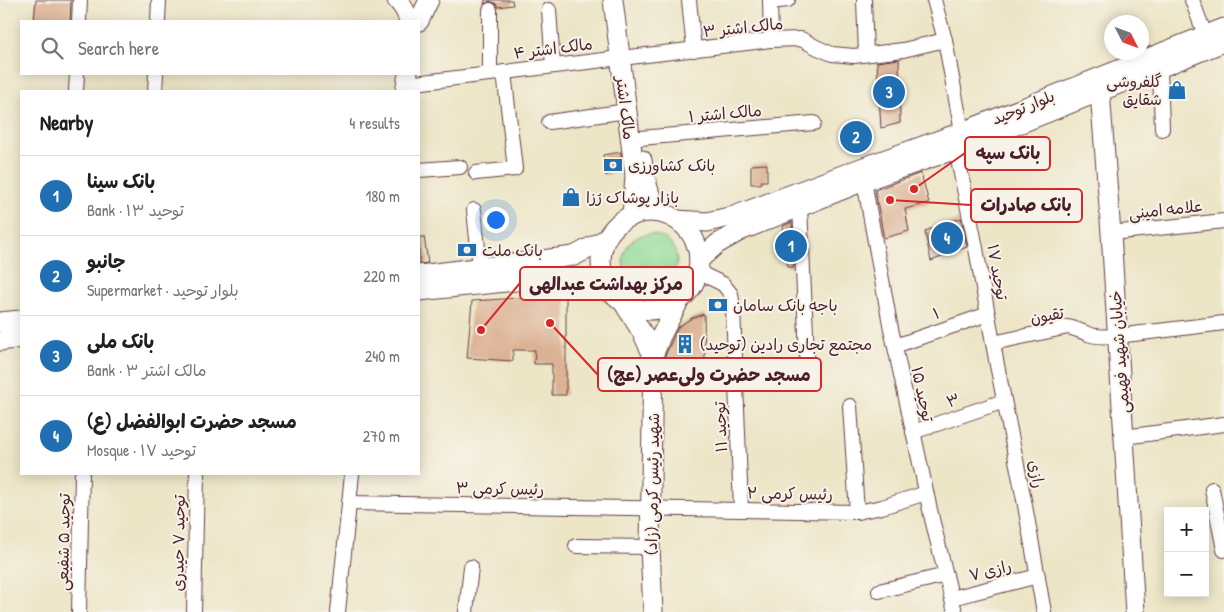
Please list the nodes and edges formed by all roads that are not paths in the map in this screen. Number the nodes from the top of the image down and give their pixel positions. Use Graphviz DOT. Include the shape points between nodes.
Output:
graph roads {
  1 [pos="80,0"];
  2 [pos="159,0"];
  3 [pos="397,0"];
  4 [pos="415,0"];
  5 [pos="429,0"];
  6 [pos="613,0"];
  7 [pos="623,0"];
  8 [pos="689,0"];
  9 [pos="788,0"];
  10 [pos="864,0"];
  11 [pos="934,0"];
  12 [pos="1192,0"];
  13 [pos="770,1"];
  14 [pos="490,10"];
  15 [pos="549,10"];
  16 [pos="79,20"];
  17 [pos="158,20"];
  18 [pos="409,20"];
  19 [pos="417,20"];
  20 [pos="418,20"];
  21 [pos="1224,28"];
  22 [pos="1206,35"];
  23 [pos="771,40"];
  24 [pos="945,40"];
  25 [pos="1224,42"];
  26 [pos="694,50"];
  27 [pos="866,54"];
  28 [pos="625,58"];
  29 [pos="552,66"];
  30 [pos="1160,68"];
  31 [pos="504,72"];
  32 [pos="490,74"];
  33 [pos="77,75"];
  34 [pos="156,75"];
  35 [pos="407,83"];
  36 [pos="76,90"];
  37 [pos="155,90"];
  38 [pos="1100,92"];
  39 [pos="626,111"];
  40 [pos="549,122"];
  41 [pos="814,123"];
  42 [pos="1162,128"];
  43 [pos="640,138"];
  44 [pos="959,140"];
  45 [pos="460,167"];
  46 [pos="420,170"];
  47 [pos="476,173"];
  48 [pos="864,181"];
  49 [pos="800,206"];
  50 [pos="474,210"];
  51 [pos="655,212"];
  52 [pos="632,216"];
  53 [pos="677,220"];
  54 [pos="1224,221"];
  55 [pos="1111,232"];
  56 [pos="606,240"];
  57 [pos="699,266"];
  58 [pos="480,268"];
  59 [pos="420,275"];
  60 [pos="420,291"];
  61 [pos="619,298"];
  62 [pos="679,300"];
  63 [pos="988,314"];
  64 [pos="20,320"];
  65 [pos="0,322"];
  66 [pos="1224,323"];
  67 [pos="1117,336"];
  68 [pos="20,338"];
  69 [pos="0,341"];
  70 [pos="993,343"];
  71 [pos="895,346"];
  72 [pos="653,356"];
  73 [pos="808,376"];
  74 [pos="1004,401"];
  75 [pos="850,406"];
  76 [pos="1224,424"];
  77 [pos="913,432"];
  78 [pos="1124,437"];
  79 [pos="82,475"];
  80 [pos="197,475"];
  81 [pos="352,475"];
  82 [pos="1212,489"];
  83 [pos="926,493"];
  84 [pos="349,503"];
  85 [pos="651,508"];
  86 [pos="740,510"];
  87 [pos="858,512"];
  88 [pos="576,546"];
  89 [pos="650,547"];
  90 [pos="1224,550"];
  91 [pos="472,568"];
  92 [pos="946,576"];
  93 [pos="1038,576"];
  94 [pos="878,591"];
  95 [pos="952,598"];
  96 [pos="79,612"];
  97 [pos="194,612"];
  98 [pos="338,612"];
  99 [pos="466,612"];
  100 [pos="654,612"];
  101 [pos="955,612"];
  102 [pos="1044,612"];
  103 [pos="1135,612"];
  1 -- 16 [label="street"];
  2 -- 17 [label="street"];
  3 -- 18 [label="main road"];
  4 -- 19 [label="main road"];
  5 -- 20 [label="main road"];
  6 -- 28 [label="main road, مالک اشتر"];
  7 -- 28 [label="main road, مالک اشتر"];
  8 -- 26 [label="street"];
  9 -- 13 [label="street"];
  10 -- 27 [label="street"];
  11 -- 24 [label="street, توحید ۱۷"];
  12 -- 22 [label="street"];
  13 -- 23 [label="street"];
  14 -- 32 [label="street"];
  15 -- 29 [label="street"];
  21 -- 22 [label="main road, بلوار توحید"];
  22 -- 44 [label="main road, بلوار توحید"];
  23 -- 26 [label="street, مالک اشتر ۳"];
  23 -- 27 [label="street, مالک اشتر ۳" via="801,38 832,54"];
  24 -- 27 [label="street, مالک اشتر ۳" via="903,50"];
  24 -- 44 [label="street, توحید ۱۷"];
  25 -- 30 [label="main road, بلوار توحید"];
  26 -- 28 [label="street, مالک اشتر ۳"];
  28 -- 29 [label="street, مالک اشتر ۴"];
  28 -- 39 [label="main road, مالک اشتر"];
  28 -- 43 [label="main road, مالک اشتر"];
  29 -- 31 [label="street, مالک اشتر ۴"];
  30 -- 38 [label="main road, بلوار توحید"];
  30 -- 42 [label="street"];
  31 -- 32 [label="street, مالک اشتر ۴"];
  31 -- 47 [label="street" via="515,169"];
  32 -- 35 [label="street, مالک اشتر ۴"];
  33 -- 36 [label="street"];
  34 -- 37 [label="street"];
  38 -- 44 [label="main road, بلوار توحید"];
  38 -- 55 [label="main road, خیابان شهید فهیمی"];
  39 -- 40 [label="street"];
  39 -- 52 [label="main road, مالک اشتر" via="635,176"];
  41 -- 43 [label="street, مالک اشتر ۱"];
  43 -- 51 [label="main road, مالک اشتر" via="644,174"];
  44 -- 48 [label="main road, بلوار توحید"];
  44 -- 53 [label="main road, بلوار توحید" via="860,168 734,216 707,222"];
  44 -- 63 [label="street, توحید ۱۷"];
  45 -- 46 [label="street"];
  48 -- 49 [label="main road, بلوار توحید"];
  48 -- 71 [label="street, توحید ۱۵"];
  49 -- 57 [label="main road, بلوار توحید" via="717,244"];
  49 -- 73 [label="street"];
  50 -- 58 [label="street"];
  51 -- 52 [label="main road"];
  51 -- 53 [label="main road"];
  52 -- 56 [label="main road" via="613,230"];
  53 -- 57 [label="main road" via="693,237"];
  54 -- 55 [label="street, علامه امینی"];
  55 -- 67 [label="main road, خیابان شهید فهیمی"];
  56 -- 58 [label="main road" via="574,256"];
  56 -- 61 [label="main road" via="601,262 603,274 607,285"];
  57 -- 62 [label="main road" via="694,283"];
  57 -- 86 [label="street, توحید ۱۱" via="731,294"];
  58 -- 59 [label="main road"];
  60 -- 61 [label="main road" via="554,277 579,280"];
  61 -- 62 [label="main road" via="645,310 657,310"];
  61 -- 72 [label="main road"];
  62 -- 72 [label="main road"];
  63 -- 70 [label="street, توحید ۱۷"];
  63 -- 71 [label="street, ۱"];
  64 -- 65 [label="main road"];
  66 -- 67 [label="street, تقیون"];
  67 -- 70 [label="street, تقیون" via="1089,335 1068,327"];
  67 -- 78 [label="main road, خیابان شهید فهیمی"];
  68 -- 69 [label="main road"];
  70 -- 74 [label="street, رازی"];
  71 -- 77 [label="street, توحید ۱۵"];
  72 -- 85 [label="main road, شهید رئیس کرمی (زاد)"];
  74 -- 77 [label="street, ۳"];
  74 -- 93 [label="street, رازی"];
  75 -- 87 [label="street"];
  76 -- 78 [label="street"];
  77 -- 83 [label="street, توحید ۱۵"];
  78 -- 103 [label="main road, خیابان شهید فهیمی"];
  79 -- 96 [label="street, توحید ۵ شفیعی"];
  80 -- 97 [label="street, توحید ۷ حیدری"];
  81 -- 84 [label="street"];
  82 -- 90 [label="street"];
  83 -- 87 [label="street, رئیس کرمی ۲"];
  83 -- 92 [label="street, توحید ۱۵"];
  84 -- 85 [label="street, رئیس کرمی ۳"];
  84 -- 98 [label="street"];
  85 -- 86 [label="street, رئیس کرمی ۲"];
  85 -- 89 [label="main road, شهید رئیس کرمی (زاد)"];
  86 -- 87 [label="street, رئیس کرمی ۲"];
  88 -- 89 [label="street"];
  89 -- 100 [label="main road, شهید رئیس کرمی (زاد)"];
  91 -- 99 [label="street"];
  92 -- 94 [label="street"];
  92 -- 95 [label="street, توحید ۱۵"];
  93 -- 95 [label="street, رازی ۷"];
  93 -- 102 [label="street, رازی"];
  95 -- 101 [label="street, توحید ۱۵"];
}
